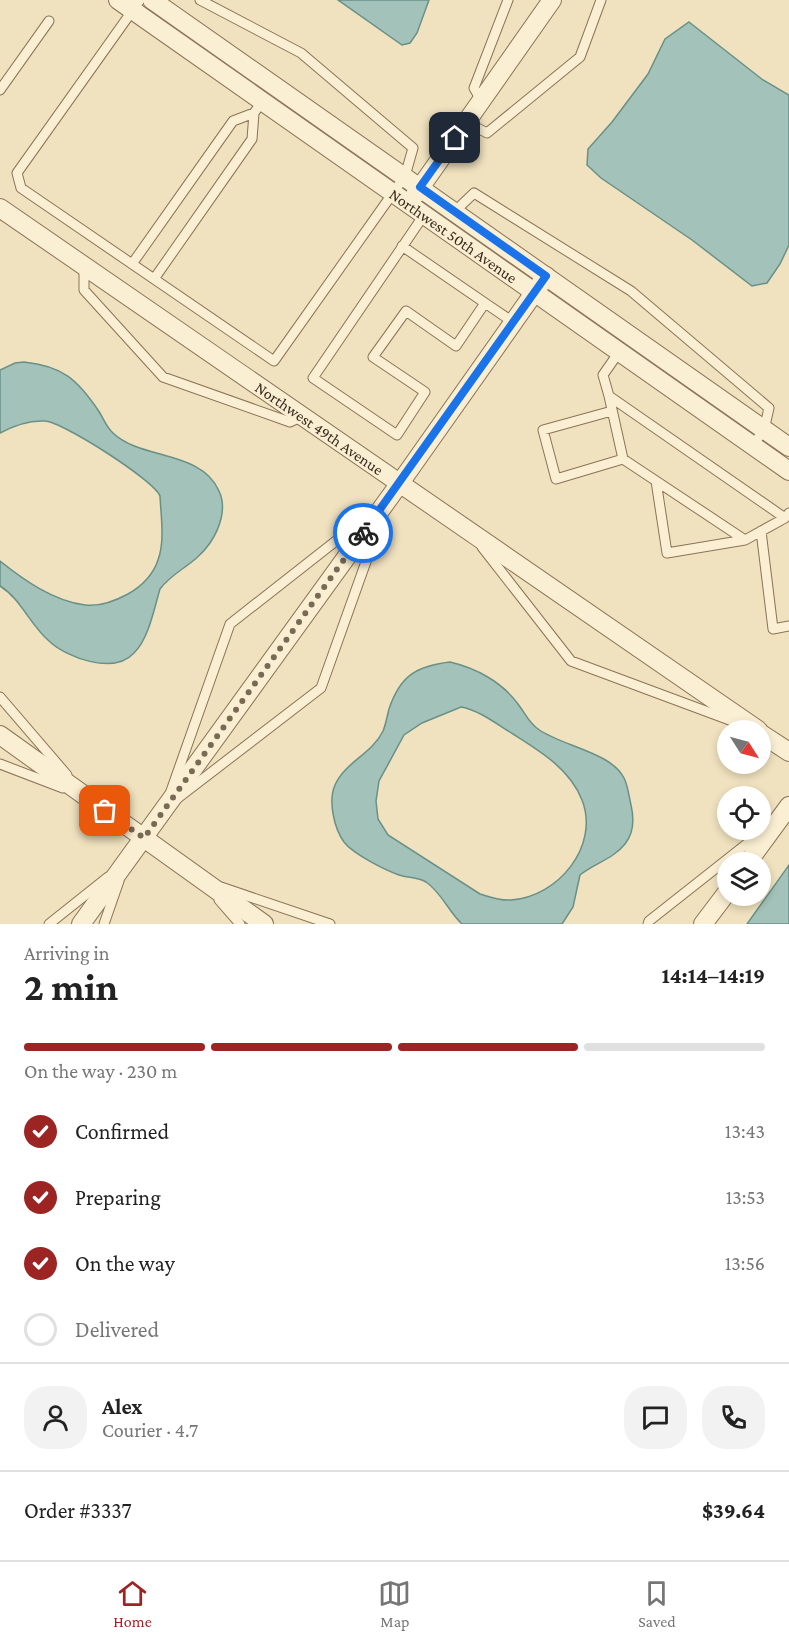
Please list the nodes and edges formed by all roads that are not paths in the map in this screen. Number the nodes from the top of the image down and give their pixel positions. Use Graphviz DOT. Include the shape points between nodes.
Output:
graph roads {
  1 [pos="200,0"];
  2 [pos="508,0"];
  3 [pos="552,0"];
  4 [pos="601,0"];
  5 [pos="160,2"];
  6 [pos="127,3"];
  7 [pos="49,21"];
  8 [pos="148,21"];
  9 [pos="274,85"];
  10 [pos="0,90"];
  11 [pos="481,100"];
  12 [pos="258,107"];
  13 [pos="466,122"];
  14 [pos="405,176"];
  15 [pos="420,187"];
  16 [pos="392,193"];
  17 [pos="436,198"];
  18 [pos="408,204"];
  19 [pos="0,208"];
  20 [pos="454,211"];
  21 [pos="423,215"];
  22 [pos="442,228"];
  23 [pos="402,246"];
  24 [pos="132,264"];
  25 [pos="84,266"];
  26 [pos="546,276"];
  27 [pos="154,279"];
  28 [pos="534,292"];
  29 [pos="485,303"];
  30 [pos="513,322"];
  31 [pos="619,352"];
  32 [pos="609,396"];
  33 [pos="612,411"];
  34 [pos="303,416"];
  35 [pos="764,430"];
  36 [pos="753,445"];
  37 [pos="789,447"];
  38 [pos="623,459"];
  39 [pos="789,470"];
  40 [pos="656,481"];
  41 [pos="400,483"];
  42 [pos="387,500"];
  43 [pos="787,515"];
  44 [pos="470,531"];
  45 [pos="760,531"];
  46 [pos="745,540"];
  47 [pos="789,626"];
  48 [pos="0,697"];
  49 [pos="729,720"];
  50 [pos="742,720"];
  51 [pos="0,735"];
  52 [pos="771,740"];
  53 [pos="789,752"];
  54 [pos="0,764"];
  55 [pos="86,797"];
  56 [pos="165,808"];
  57 [pos="785,811"];
  58 [pos="144,838"];
  59 [pos="755,852"];
  60 [pos="126,862"];
  61 [pos="202,880"];
  62 [pos="717,906"];
  63 [pos="49,924"];
  64 [pos="81,924"];
  65 [pos="104,924"];
  66 [pos="240,924"];
  67 [pos="264,924"];
  68 [pos="330,924"];
  69 [pos="648,924"];
  70 [pos="704,924"];
  1 -- 14 [label="lane" via="301,53 413,148"];
  2 -- 11 [label="lane" via="474,88"];
  3 -- 11 [label="street"];
  4 -- 13 [label="lane" via="580,57 487,133"];
  5 -- 8 [label="lane"];
  5 -- 9 [label="street, Northwest 50th Avenue"];
  6 -- 8 [label="street, Northwest 50th Avenue"];
  6 -- 24 [label="lane" via="17,173 21,188"];
  7 -- 10 [label="lane"];
  8 -- 12 [label="street, Northwest 50th Avenue"];
  9 -- 12 [label="lane"];
  9 -- 14 [label="street, Northwest 50th Avenue"];
  11 -- 13 [label="street"];
  12 -- 16 [label="street, Northwest 50th Avenue"];
  12 -- 24 [label="lane" via="233,121"];
  12 -- 27 [label="lane" via="252,139"];
  13 -- 15 [label="street"];
  14 -- 15 [label="street, Northwest 50th Avenue"];
  14 -- 16 [label="lane"];
  15 -- 17 [label="street, Northwest 50th Avenue"];
  15 -- 18 [label="street"];
  16 -- 18 [label="street, Northwest 50th Avenue"];
  16 -- 27 [label="lane" via="274,361"];
  17 -- 20 [label="street, Northwest 50th Avenue"];
  17 -- 21 [label="lane"];
  18 -- 21 [label="street, Northwest 50th Avenue"];
  19 -- 25 [label="street, Northwest 49th Avenue"];
  20 -- 22 [label="lane"];
  20 -- 26 [label="street, Northwest 50th Avenue"];
  20 -- 35 [label="lane" via="474,193 631,291 770,408"];
  21 -- 22 [label="street, Northwest 50th Avenue"];
  21 -- 23 [label="lane"];
  22 -- 28 [label="street, Northwest 50th Avenue"];
  23 -- 29 [label="lane"];
  23 -- 29 [label="lane" via="313,378 397,435 425,392 373,357 406,311 456,346"];
  24 -- 27 [label="lane"];
  25 -- 34 [label="street, Northwest 49th Avenue"];
  25 -- 34 [label="lane" via="84,290 163,377 290,422"];
  26 -- 28 [label="street"];
  26 -- 35 [label="street, Northwest 50th Avenue"];
  28 -- 30 [label="street"];
  28 -- 31 [label="street, Northwest 50th Avenue"];
  29 -- 30 [label="lane"];
  30 -- 41 [label="street"];
  31 -- 32 [label="lane" via="603,375"];
  31 -- 36 [label="street, Northwest 50th Avenue"];
  32 -- 33 [label="lane"];
  32 -- 43 [label="lane"];
  33 -- 38 [label="lane"];
  33 -- 38 [label="lane" via="543,430 556,479"];
  34 -- 41 [label="street, Northwest 49th Avenue"];
  35 -- 36 [label="lane"];
  35 -- 37 [label="street, Northwest 50th Avenue"];
  36 -- 39 [label="street, Northwest 50th Avenue"];
  38 -- 40 [label="lane"];
  40 -- 46 [label="lane"];
  40 -- 46 [label="lane" via="666,553"];
  41 -- 42 [label="street"];
  41 -- 44 [label="street, Northwest 49th Avenue"];
  42 -- 56 [label="street"];
  42 -- 56 [label="lane" via="230,624"];
  42 -- 56 [label="lane" via="321,688"];
  43 -- 45 [label="lane"];
  44 -- 49 [label="lane" via="572,661"];
  44 -- 50 [label="street, Northwest 49th Avenue"];
  45 -- 46 [label="lane"];
  45 -- 47 [label="lane" via="773,629"];
  48 -- 55 [label="lane"];
  51 -- 55 [label="street"];
  52 -- 53 [label="street, Northwest 49th Avenue"];
  54 -- 55 [label="lane"];
  55 -- 58 [label="street"];
  56 -- 58 [label="street"];
  57 -- 59 [label="street"];
  57 -- 69 [label="lane"];
  58 -- 60 [label="street"];
  58 -- 61 [label="street"];
  60 -- 63 [label="lane"];
  60 -- 64 [label="street"];
  60 -- 65 [label="lane"];
  61 -- 66 [label="lane"];
  61 -- 67 [label="street"];
  61 -- 68 [label="lane"];
  62 -- 70 [label="street"];
}
